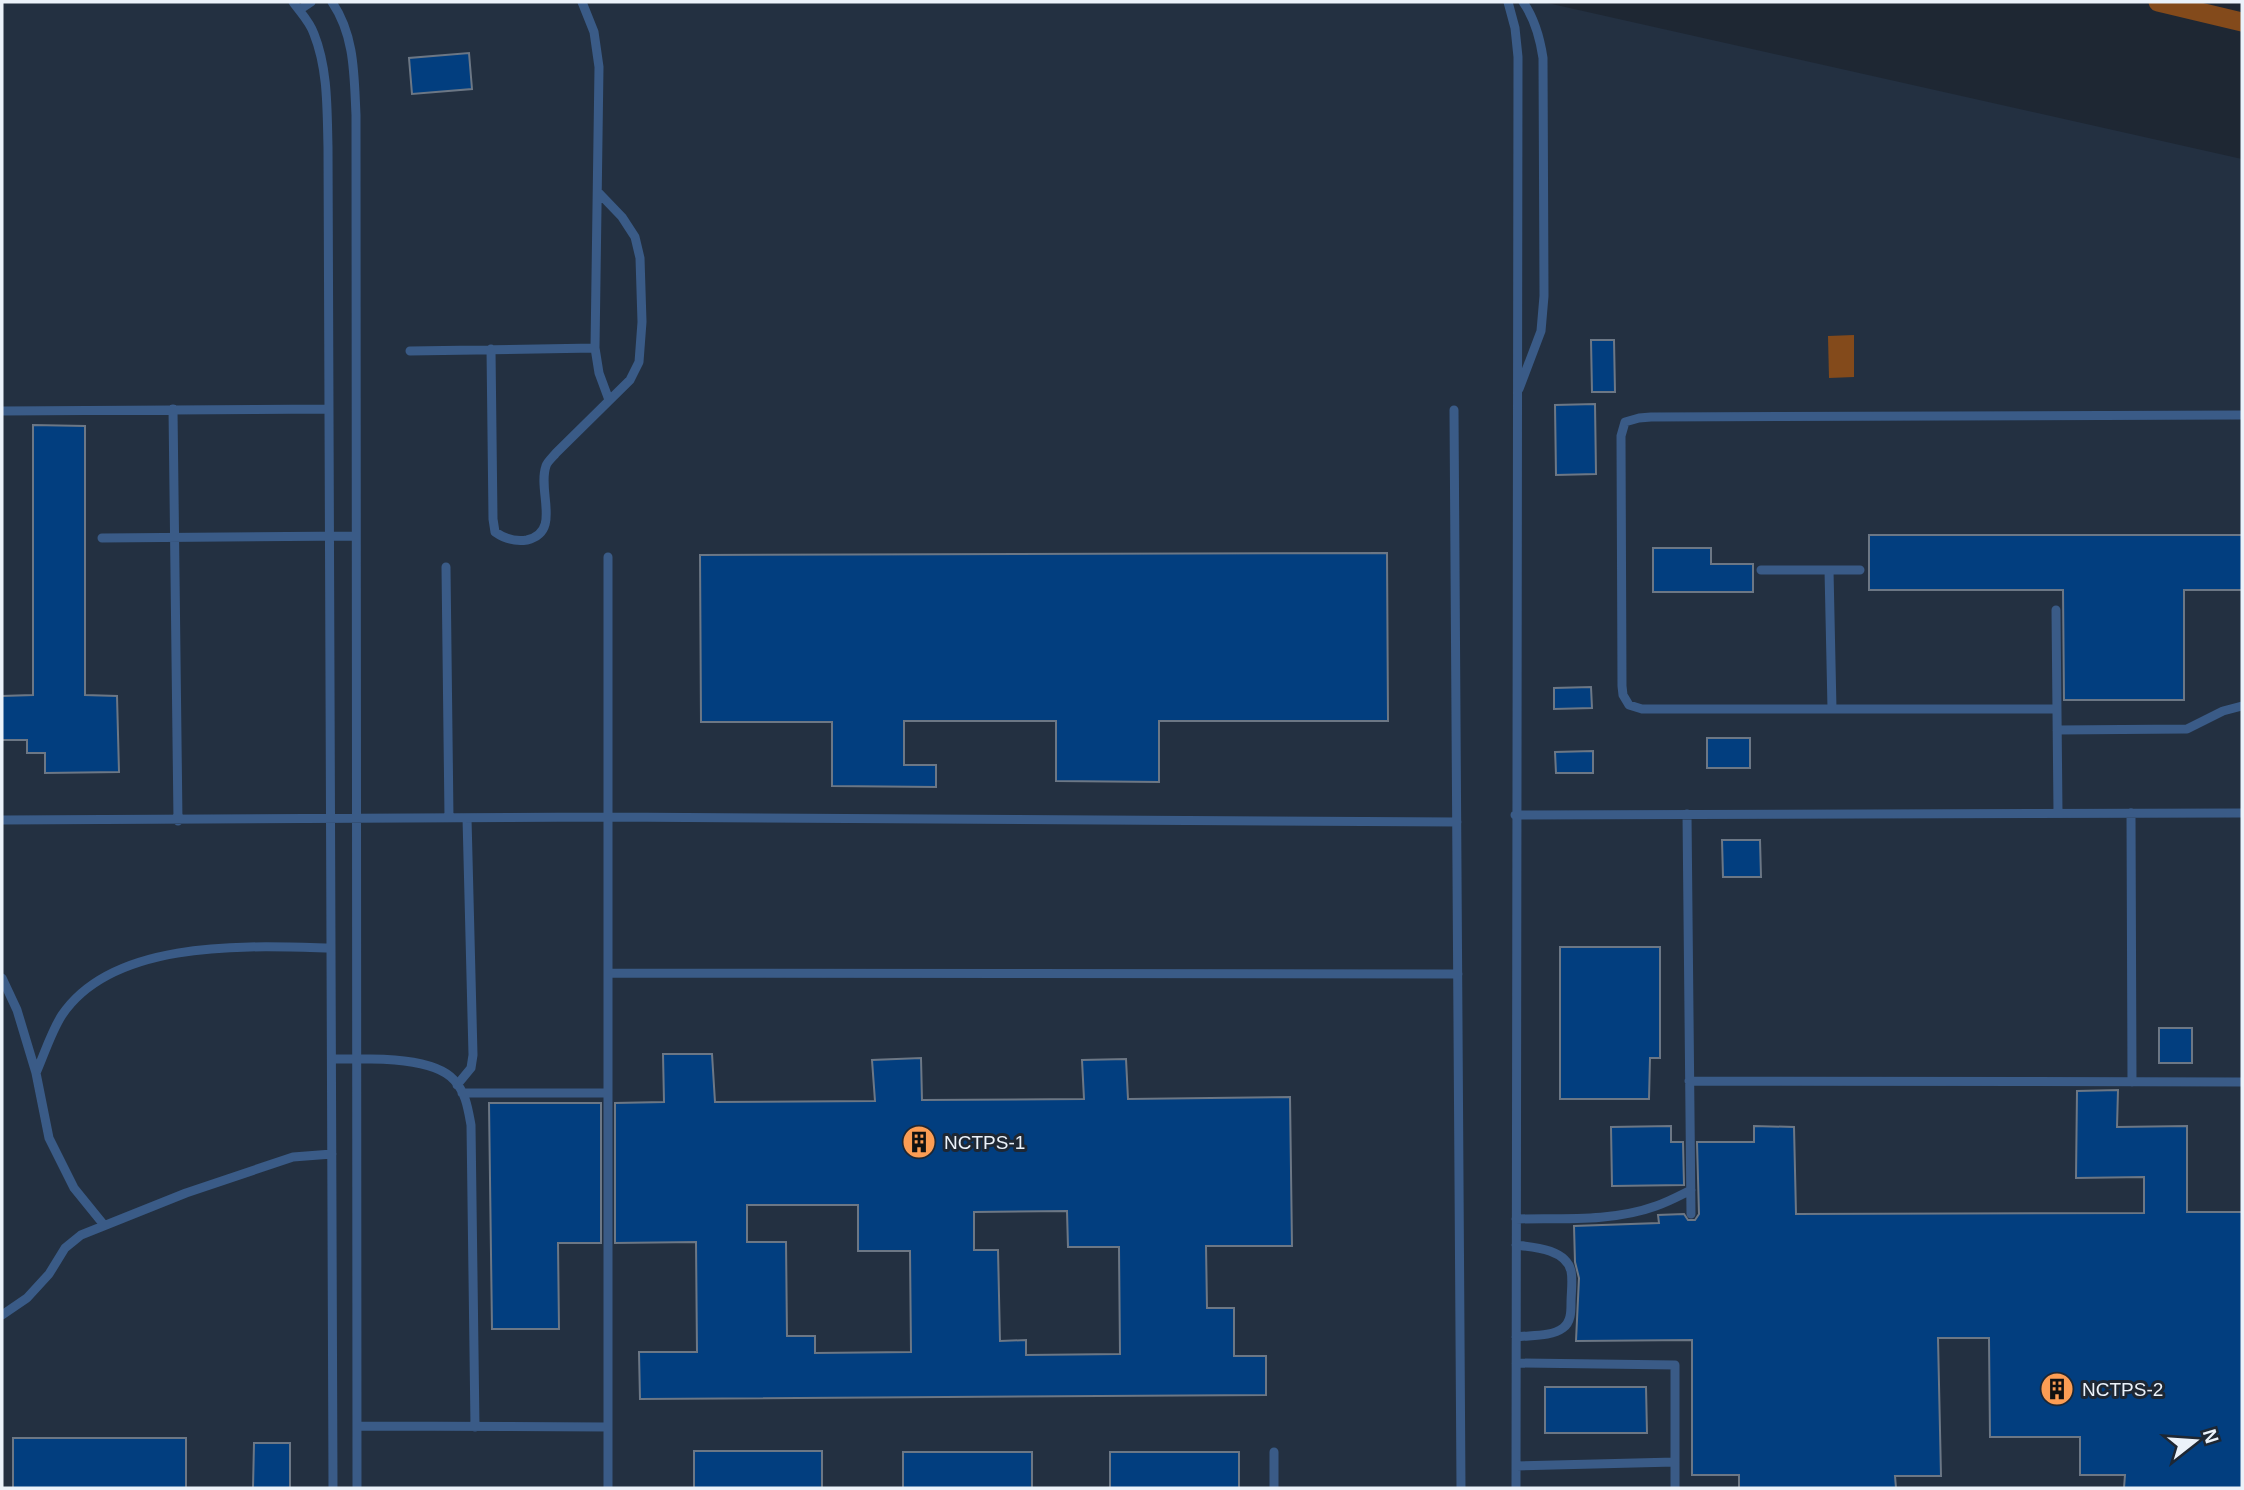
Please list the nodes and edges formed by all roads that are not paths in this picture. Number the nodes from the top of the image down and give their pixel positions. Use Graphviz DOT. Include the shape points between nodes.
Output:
graph roads {
  1 [pos="311,2"];
  2 [pos="332,2"];
  3 [pos="583,2"];
  4 [pos="1508,2"];
  5 [pos="1522,2"];
  6 [pos="296,6"];
  7 [pos="598,192"];
  8 [pos="595,348"];
  9 [pos="491,349"];
  10 [pos="410,351"];
  11 [pos="1517,394"];
  12 [pos="609,400"];
  13 [pos="173,409"];
  14 [pos="329,409"];
  15 [pos="1454,410"];
  16 [pos="2,411"];
  17 [pos="2242,415"];
  18 [pos="355,536"];
  19 [pos="330,537"];
  20 [pos="102,538"];
  21 [pos="175,538"];
  22 [pos="608,557"];
  23 [pos="446,566"];
  24 [pos="1761,570"];
  25 [pos="1829,570"];
  26 [pos="1860,570"];
  27 [pos="2056,610"];
  28 [pos="2242,706"];
  29 [pos="1832,709"];
  30 [pos="2057,709"];
  31 [pos="2057,730"];
  32 [pos="2058,813"];
  33 [pos="2131,813"];
  34 [pos="2242,813"];
  35 [pos="1687,814"];
  36 [pos="1515,815"];
  37 [pos="608,817"];
  38 [pos="331,818"];
  39 [pos="355,818"];
  40 [pos="449,818"];
  41 [pos="467,818"];
  42 [pos="2,820"];
  43 [pos="178,821"];
  44 [pos="1457,822"];
  45 [pos="331,948"];
  46 [pos="608,973"];
  47 [pos="1458,974"];
  48 [pos="2,978"];
  49 [pos="332,1059"];
  50 [pos="356,1059"];
  51 [pos="36,1073"];
  52 [pos="1689,1082"];
  53 [pos="2132,1082"];
  54 [pos="2242,1082"];
  55 [pos="460,1089"];
  56 [pos="608,1093"];
  57 [pos="332,1154"];
  58 [pos="1691,1190"];
  59 [pos="1691,1214"];
  60 [pos="1516,1219"];
  61 [pos="104,1225"];
  62 [pos="1516,1245"];
  63 [pos="2,1315"];
  64 [pos="1516,1336"];
  65 [pos="1516,1363"];
  66 [pos="357,1426"];
  67 [pos="475,1427"];
  68 [pos="608,1427"];
  69 [pos="1274,1452"];
  70 [pos="1675,1462"];
  71 [pos="1516,1466"];
  72 [pos="333,1488"];
  73 [pos="357,1488"];
  74 [pos="608,1488"];
  75 [pos="1274,1488"];
  76 [pos="1461,1488"];
  77 [pos="1516,1488"];
  78 [pos="1675,1488"];
  1 -- 6 [label="lane"];
  2 -- 18 [label="lane" via="349,35 355,78"];
  3 -- 7 [label="lane" via="599,66"];
  4 -- 11 [label="lane" via="1518,57"];
  5 -- 11 [label="lane" via="1533,20 1543,58 1544,296 1541,331"];
  6 -- 14 [label="lane" via="313,31 326,87"];
  7 -- 8 [label="lane"];
  7 -- 12 [label="lane" via="635,237 640,258 639,362 630,380"];
  8 -- 9 [label="lane"];
  8 -- 12 [label="lane" via="598,373"];
  9 -- 10 [label="lane"];
  9 -- 12 [label="lane" via="494,519 495,532 505,539 520,541 542,533 546,467"];
  11 -- 36 [label="lane"];
  13 -- 14 [label="lane"];
  13 -- 16 [label="lane"];
  13 -- 21 [label="lane"];
  14 -- 19 [label="lane"];
  15 -- 44 [label="lane"];
  17 -- 29 [label="lane" via="1651,417 1625,422 1621,436 1625,701 1642,709"];
  18 -- 19 [label="lane"];
  18 -- 39 [label="lane"];
  19 -- 21 [label="lane"];
  19 -- 38 [label="lane"];
  20 -- 21 [label="lane"];
  21 -- 43 [label="lane"];
  22 -- 37 [label="lane"];
  23 -- 40 [label="lane"];
  24 -- 25 [label="lane"];
  25 -- 26 [label="lane"];
  25 -- 29 [label="lane"];
  27 -- 30 [label="lane"];
  28 -- 31 [label="lane" via="2187,729"];
  29 -- 30 [label="lane"];
  30 -- 31 [label="lane"];
  31 -- 32 [label="lane"];
  32 -- 33 [label="lane"];
  32 -- 35 [label="lane"];
  33 -- 34 [label="lane"];
  33 -- 53 [label="lane"];
  35 -- 36 [label="lane"];
  35 -- 52 [label="lane"];
  36 -- 60 [label="lane"];
  37 -- 41 [label="lane"];
  37 -- 44 [label="lane"];
  37 -- 46 [label="lane"];
  38 -- 39 [label="lane"];
  38 -- 43 [label="lane"];
  38 -- 45 [label="lane"];
  39 -- 40 [label="lane"];
  39 -- 50 [label="lane"];
  40 -- 41 [label="lane"];
  41 -- 55 [label="lane" via="473,1055"];
  42 -- 43 [label="lane"];
  44 -- 47 [label="lane"];
  45 -- 49 [label="lane"];
  45 -- 51 [label="lane" via="243,946 183,952 122,967 92,984 62,1015"];
  46 -- 47 [label="lane"];
  46 -- 56 [label="lane"];
  47 -- 76 [label="lane"];
  48 -- 51 [label="lane"];
  49 -- 50 [label="lane"];
  49 -- 57 [label="lane"];
  50 -- 55 [label="lane" via="433,1067 453,1078"];
  50 -- 66 [label="lane"];
  51 -- 61 [label="lane" via="49,1138 74,1188"];
  52 -- 53 [label="lane"];
  52 -- 58 [label="lane"];
  53 -- 54 [label="lane"];
  55 -- 56 [label="lane"];
  55 -- 67 [label="lane" via="471,1125"];
  56 -- 68 [label="lane"];
  57 -- 61 [label="lane" via="293,1157"];
  57 -- 72 [label="lane"];
  58 -- 59 [label="lane"];
  58 -- 60 [label="lane" via="1656,1207 1623,1214"];
  60 -- 62 [label="lane"];
  61 -- 63 [label="lane" via="80,1234 27,1298"];
  62 -- 64 [label="lane"];
  62 -- 64 [label="lane" via="1539,1247 1567,1262 1572,1312 1562,1329"];
  64 -- 65 [label="lane"];
  65 -- 70 [label="lane" via="1675,1365"];
  65 -- 71 [label="lane"];
  66 -- 67 [label="lane"];
  66 -- 73 [label="lane"];
  67 -- 68 [label="lane"];
  68 -- 74 [label="lane"];
  69 -- 75 [label="lane"];
  70 -- 71 [label="lane"];
  70 -- 78 [label="lane"];
  71 -- 77 [label="lane"];
}
